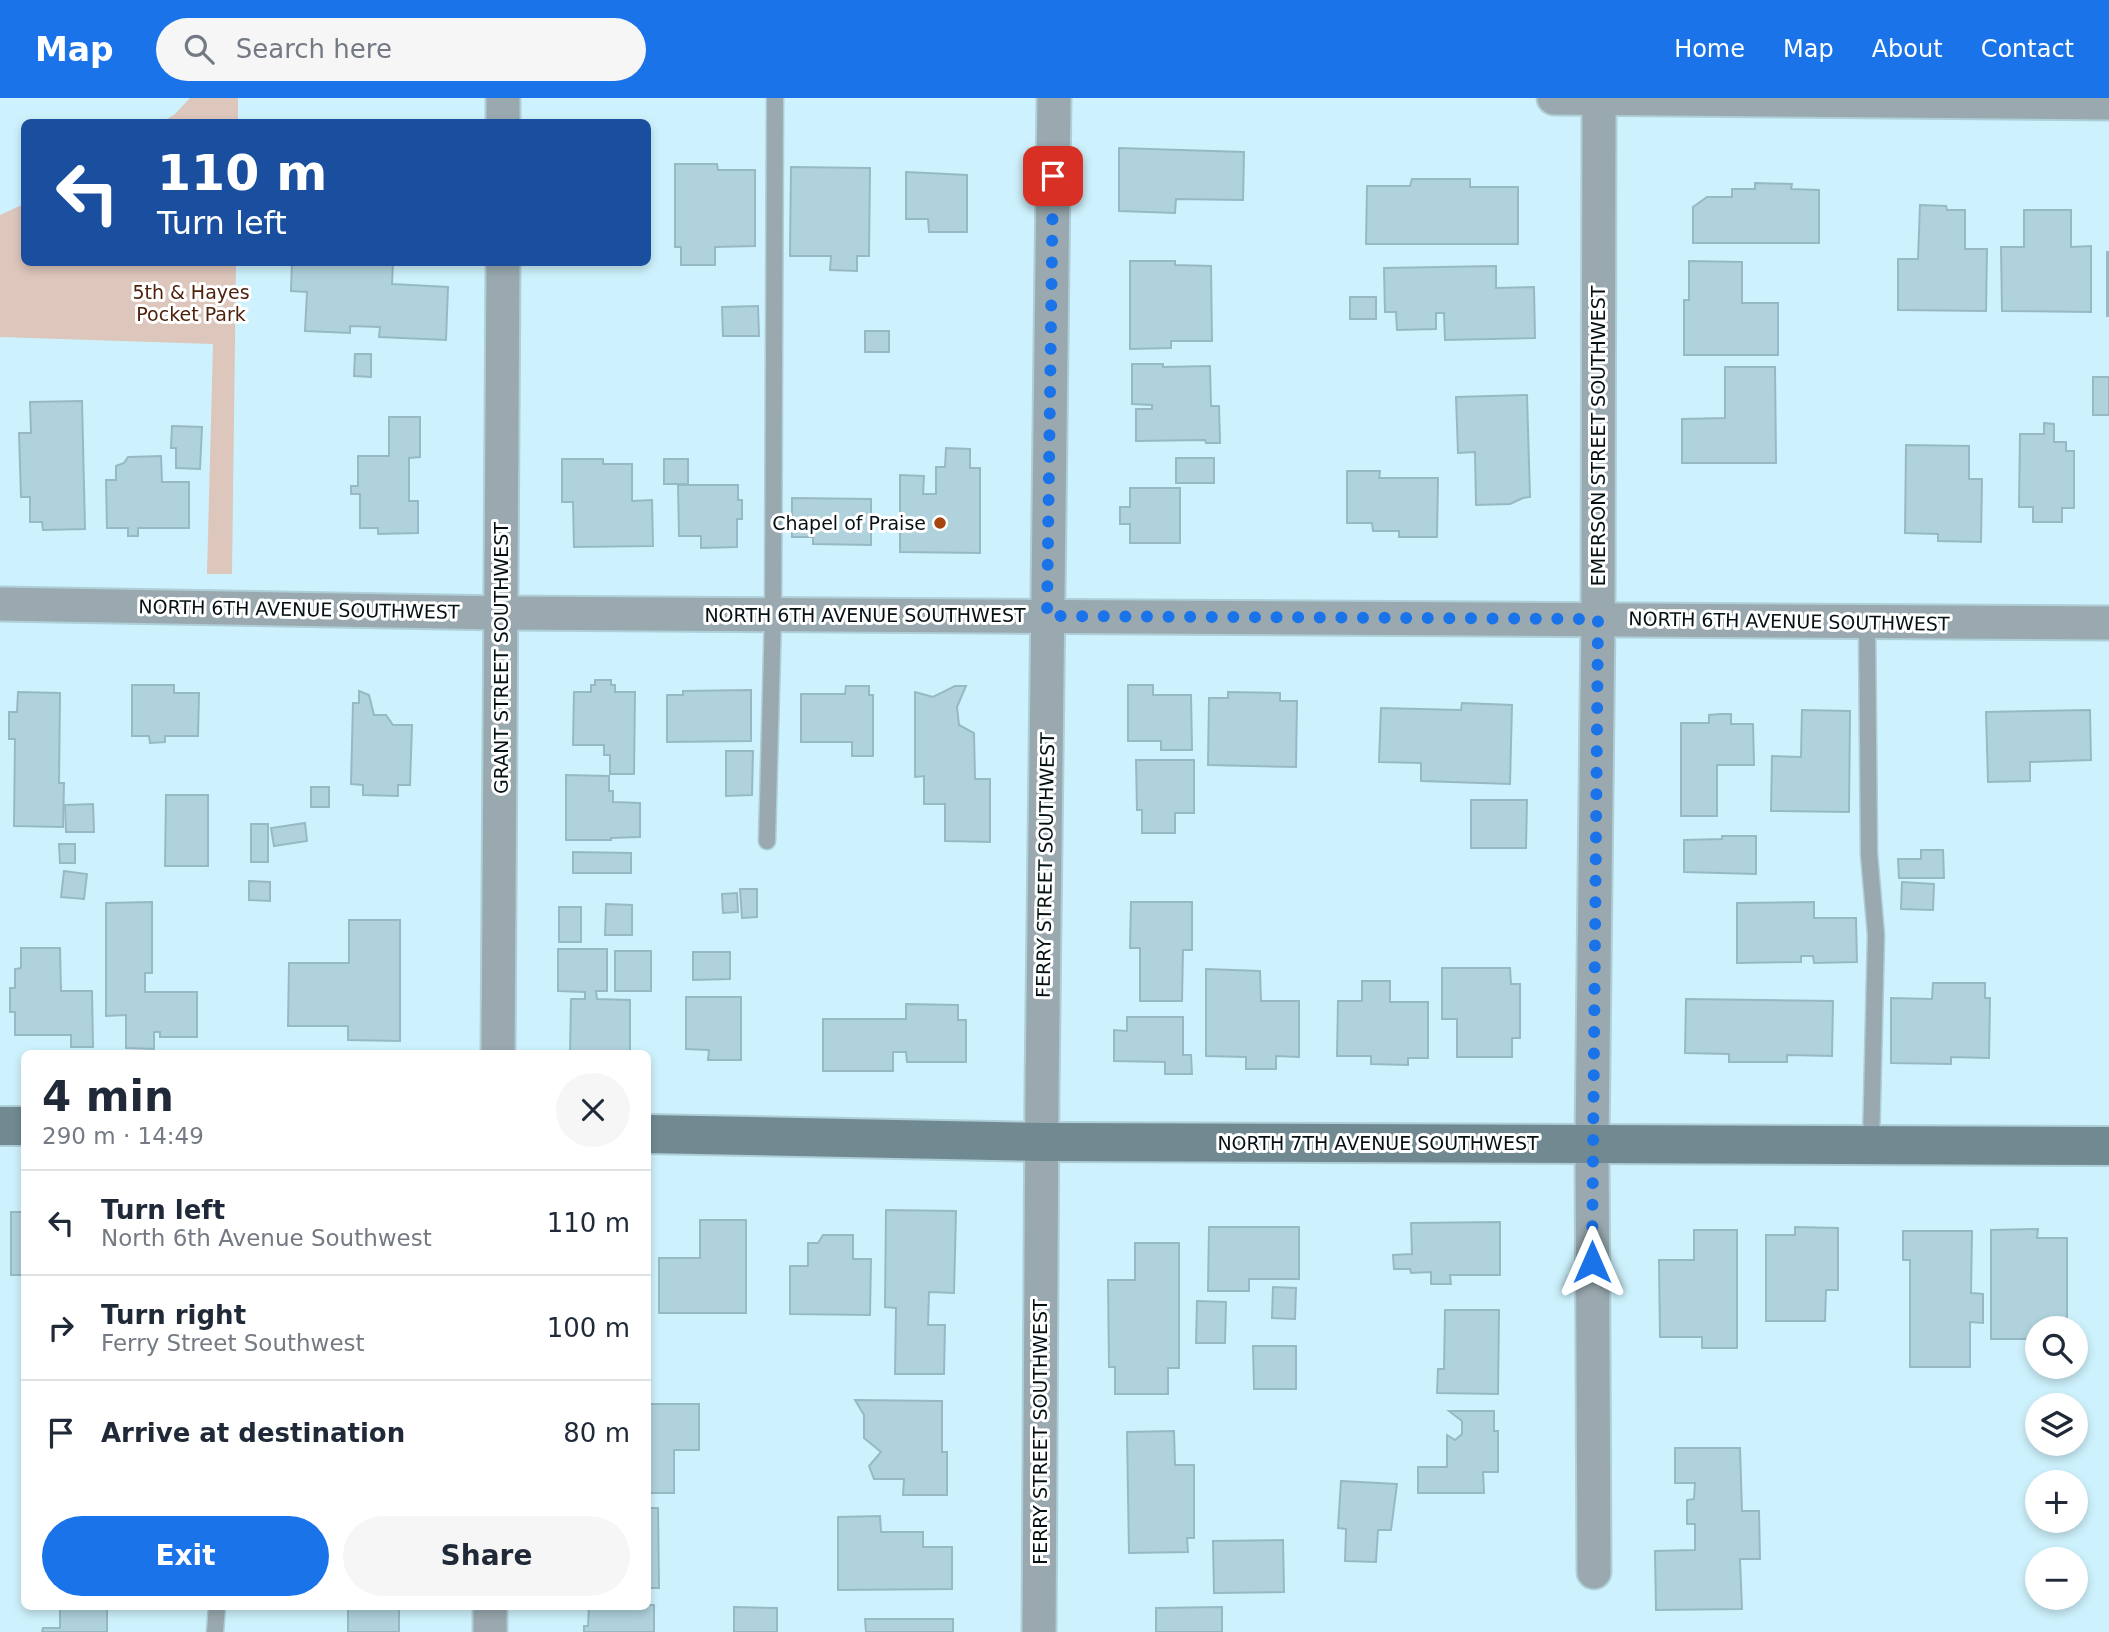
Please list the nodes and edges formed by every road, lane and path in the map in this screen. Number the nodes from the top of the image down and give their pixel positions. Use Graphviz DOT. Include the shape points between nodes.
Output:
graph roads {
  1 [pos="503,98"];
  2 [pos="775,98"];
  3 [pos="1054,98"];
  4 [pos="1554,98"];
  5 [pos="1600,99"];
  6 [pos="2109,103"];
  7 [pos="503,119"];
  8 [pos="503,266"];
  9 [pos="0,604"];
  10 [pos="501,613"];
  11 [pos="773,615"];
  12 [pos="1047,616"];
  13 [pos="1598,619"];
  14 [pos="1867,622"];
  15 [pos="2109,623"];
  16 [pos="767,841"];
  17 [pos="498,1050"];
  18 [pos="0,1126"];
  19 [pos="21,1126"];
  20 [pos="651,1133"];
  21 [pos="1042,1142"];
  22 [pos="1592,1143"];
  23 [pos="1871,1145"];
  24 [pos="2109,1146"];
  25 [pos="1594,1572"];
  26 [pos="217,1610"];
  27 [pos="490,1610"];
  28 [pos="215,1632"];
  29 [pos="490,1632"];
  30 [pos="1039,1632"];
  1 -- 7 [label="street"];
  2 -- 11 [label="lane"];
  3 -- 12 [label="street, FERRY STREET SOUTHWEST"];
  4 -- 5 [label="street"];
  5 -- 6 [label="street"];
  5 -- 13 [label="street, EMERSON STREET SOUTHWEST"];
  8 -- 10 [label="street, GRANT STREET SOUTHWEST"];
  9 -- 10 [label="street, NORTH 6TH AVENUE SOUTHWEST"];
  10 -- 11 [label="street, NORTH 6TH AVENUE SOUTHWEST"];
  10 -- 17 [label="street, GRANT STREET SOUTHWEST"];
  11 -- 12 [label="street, NORTH 6TH AVENUE SOUTHWEST"];
  11 -- 16 [label="lane"];
  12 -- 13 [label="street, NORTH 6TH AVENUE SOUTHWEST"];
  12 -- 21 [label="street, FERRY STREET SOUTHWEST"];
  13 -- 14 [label="street, NORTH 6TH AVENUE SOUTHWEST"];
  13 -- 22 [label="street, EMERSON STREET SOUTHWEST"];
  14 -- 15 [label="street, NORTH 6TH AVENUE SOUTHWEST"];
  14 -- 23 [label="lane" via="1869,854 1876,935"];
  18 -- 19 [label="street"];
  20 -- 21 [label="street, NORTH 7TH AVENUE SOUTHWEST"];
  21 -- 22 [label="street, NORTH 7TH AVENUE SOUTHWEST"];
  21 -- 30 [label="street, FERRY STREET SOUTHWEST"];
  22 -- 23 [label="street, NORTH 7TH AVENUE SOUTHWEST"];
  22 -- 25 [label="street, EMERSON STREET SOUTHWEST"];
  23 -- 24 [label="street, NORTH 7TH AVENUE SOUTHWEST"];
  26 -- 28 [label="lane"];
  27 -- 29 [label="street"];
}
